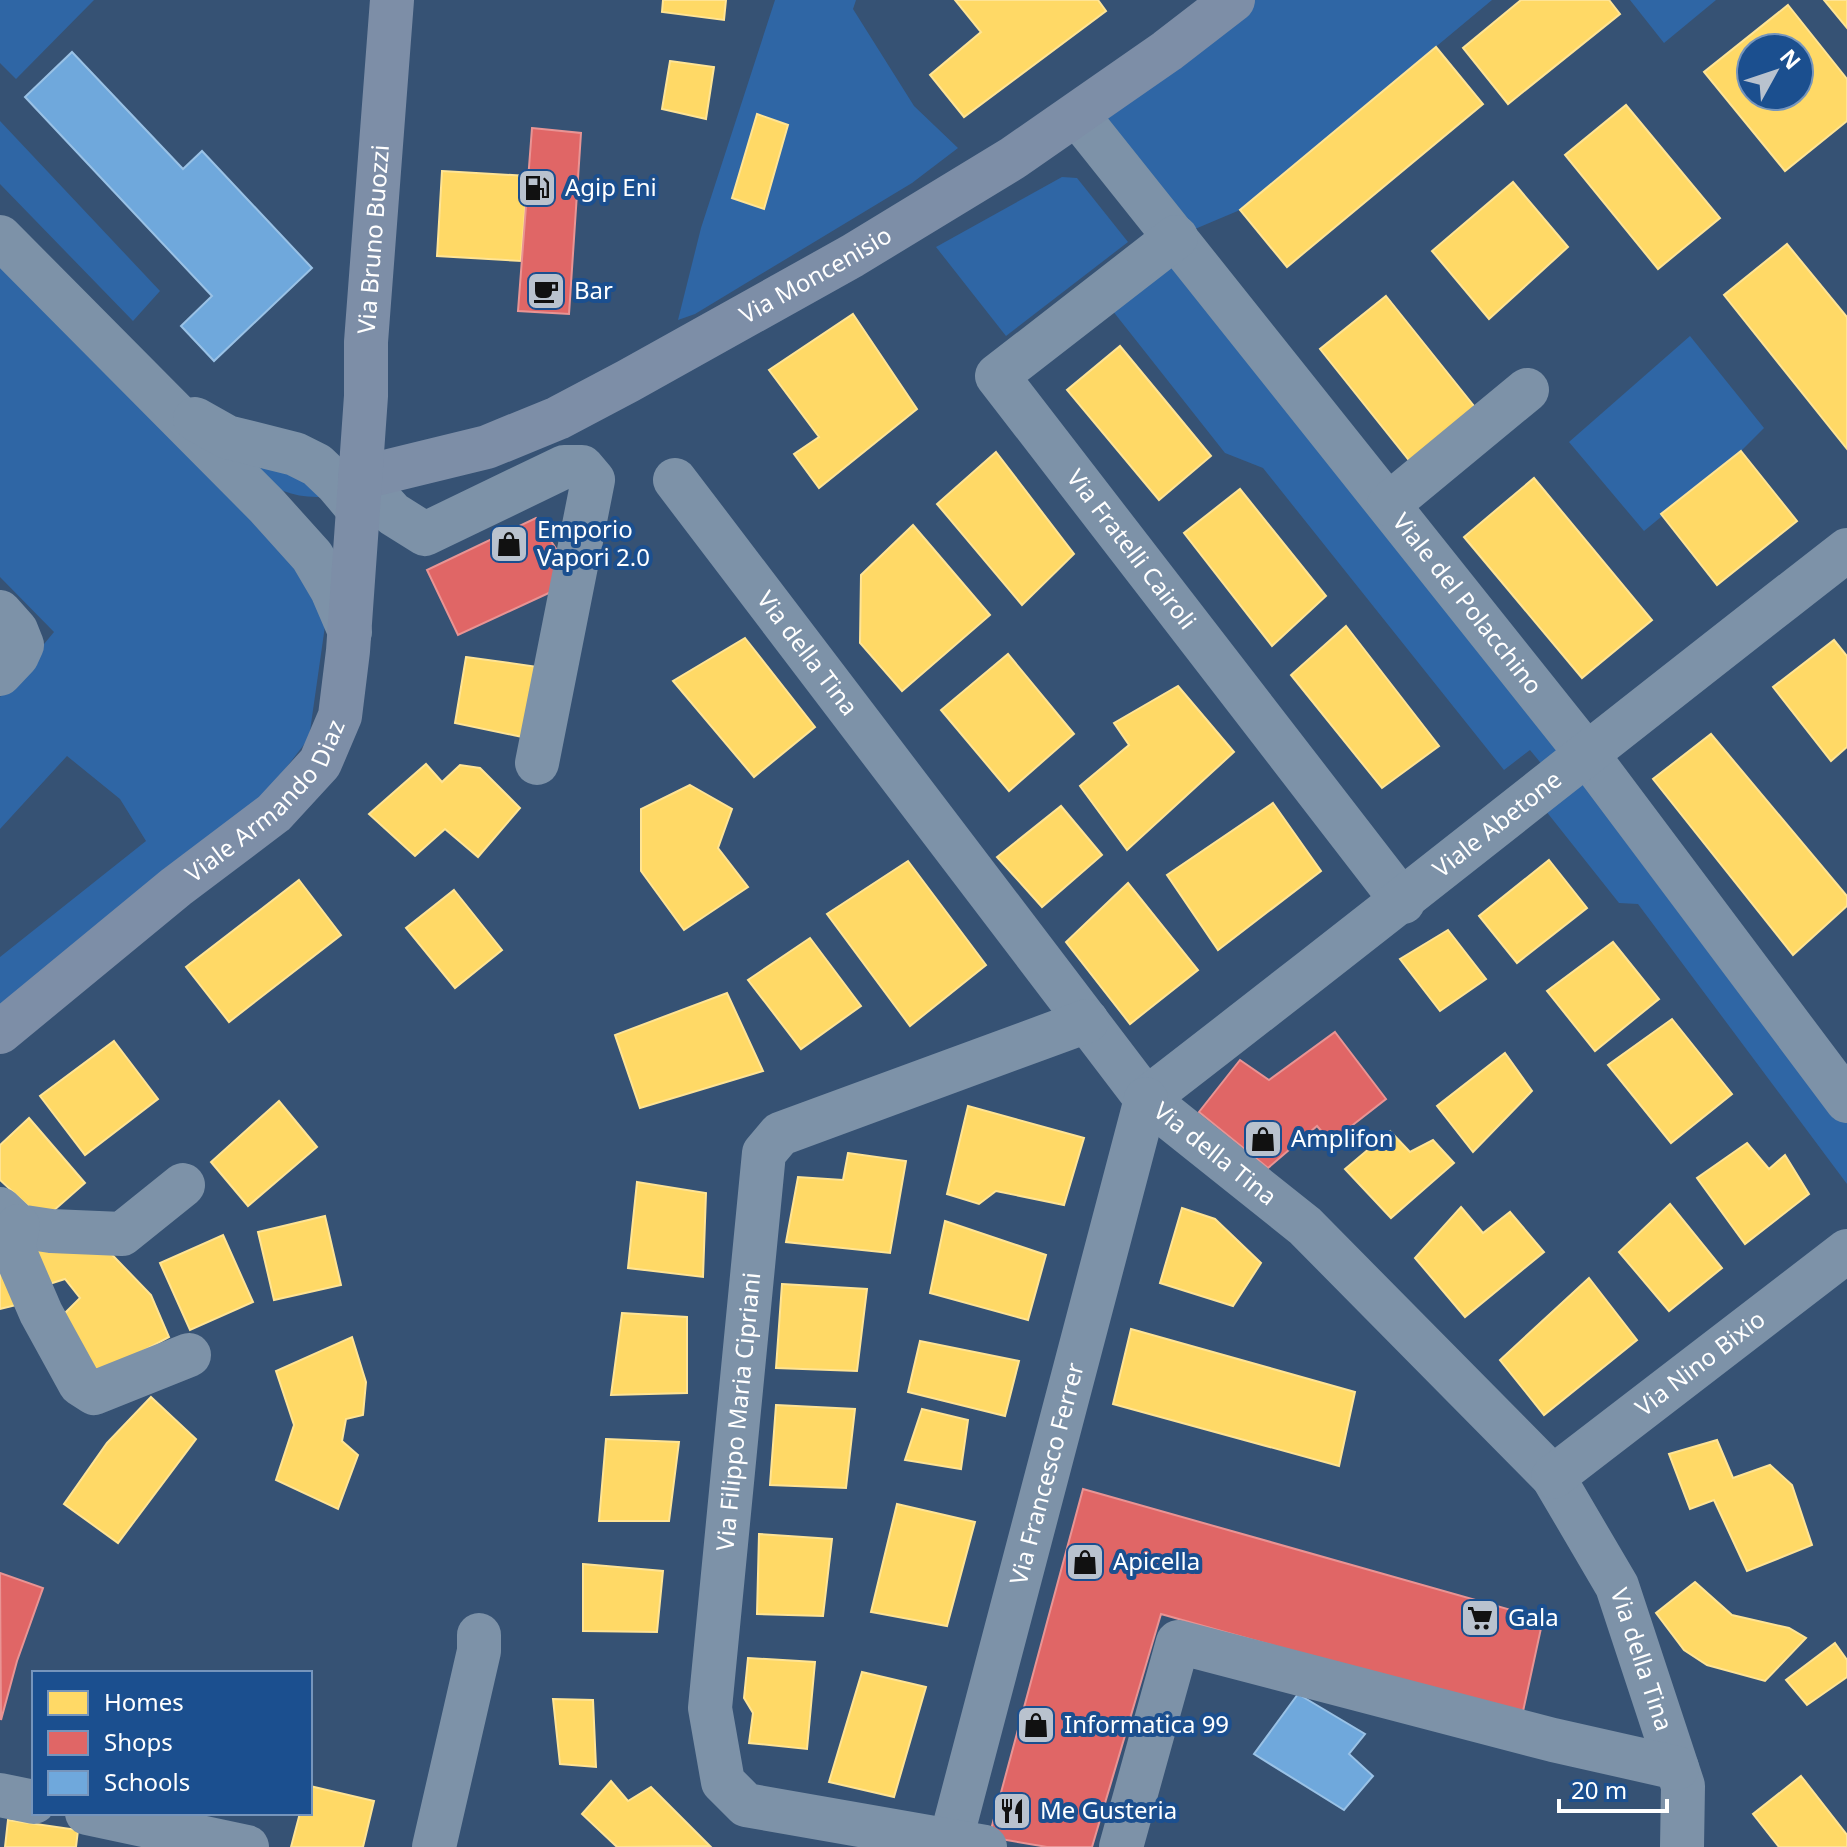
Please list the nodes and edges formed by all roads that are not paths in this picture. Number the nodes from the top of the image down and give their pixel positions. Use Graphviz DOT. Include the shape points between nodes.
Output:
graph roads {
  1 [pos="392,0"];
  2 [pos="1233,0"];
  3 [pos="1078,116"];
  4 [pos="0,237"];
  5 [pos="1176,237"];
  6 [pos="1527,390"];
  7 [pos="168,405"];
  8 [pos="362,428"];
  9 [pos="295,454"];
  10 [pos="675,480"];
  11 [pos="359,493"];
  12 [pos="1389,504"];
  13 [pos="267,506"];
  14 [pos="1847,550"];
  15 [pos="0,612"];
  16 [pos="350,632"];
  17 [pos="0,674"];
  18 [pos="1586,753"];
  19 [pos="537,763"];
  20 [pos="1403,902"];
  21 [pos="1087,1021"];
  22 [pos="0,1032"];
  23 [pos="1146,1099"];
  24 [pos="1847,1101"];
  25 [pos="183,1185"];
  26 [pos="9,1217"];
  27 [pos="1847,1251"];
  28 [pos="189,1355"];
  29 [pos="1553,1477"];
  30 [pos="479,1635"];
  31 [pos="1677,1768"];
  32 [pos="0,1795"];
  33 [pos="32,1802"];
  34 [pos="96,1815"];
  35 [pos="962,1845"];
  36 [pos="247,1847"];
  37 [pos="434,1847"];
  38 [pos="1121,1847"];
  39 [pos="1682,1847"];
  1 -- 8 [label="main road, Via Bruno Buozzi"];
  2 -- 3 [label="main road, Via Moncenisio"];
  3 -- 5 [label="street, Viale del Polacchino"];
  3 -- 11 [label="main road, Via Moncenisio" via="852,256 558,418"];
  4 -- 7 [label="street"];
  5 -- 12 [label="street, Viale del Polacchino"];
  5 -- 20 [label="street, Via Fratelli Cairoli" via="997,376"];
  6 -- 12 [label="street"];
  7 -- 9 [label="street" via="227,437"];
  7 -- 13 [label="street"];
  8 -- 9 [label="street" via="341,445"];
  8 -- 11 [label="main road, Via Bruno Buozzi"];
  9 -- 11 [label="street"];
  10 -- 21 [label="street, Via della Tina"];
  11 -- 13 [label="street" via="318,514"];
  11 -- 16 [label="main road, Viale Armando Diaz"];
  11 -- 19 [label="street" via="425,534 564,467 582,467 593,480"];
  12 -- 18 [label="street, Viale del Polacchino"];
  13 -- 16 [label="street" via="312,556"];
  14 -- 18 [label="street, Viale Abetone"];
  15 -- 17 [label="street" via="22,645"];
  16 -- 22 [label="main road, Viale Armando Diaz" via="340,716 320,763 274,813"];
  18 -- 20 [label="street, Viale Abetone"];
  18 -- 24 [label="street, Viale del Polacchino"];
  20 -- 23 [label="street, Viale Abetone"];
  21 -- 23 [label="street, Via della Tina"];
  21 -- 35 [label="street, Via Filippo Maria Cipriani" via="780,1134 764,1153 710,1708 723,1782 746,1805"];
  23 -- 29 [label="street, Via della Tina" via="1305,1226"];
  23 -- 35 [label="street, Via Francesco Ferrer"];
  25 -- 26 [label="street" via="122,1234 51,1231"];
  26 -- 28 [label="street" via="13,1248 80,1384 94,1393"];
  27 -- 29 [label="street, Via Nino Bixio"];
  29 -- 31 [label="street, Via della Tina" via="1617,1586"];
  30 -- 37 [label="street"];
  31 -- 38 [label="street" via="1178,1642"];
  31 -- 39 [label="street, Via della Tina" via="1683,1786"];
  32 -- 33 [label="street"];
  34 -- 36 [label="street"];
}
